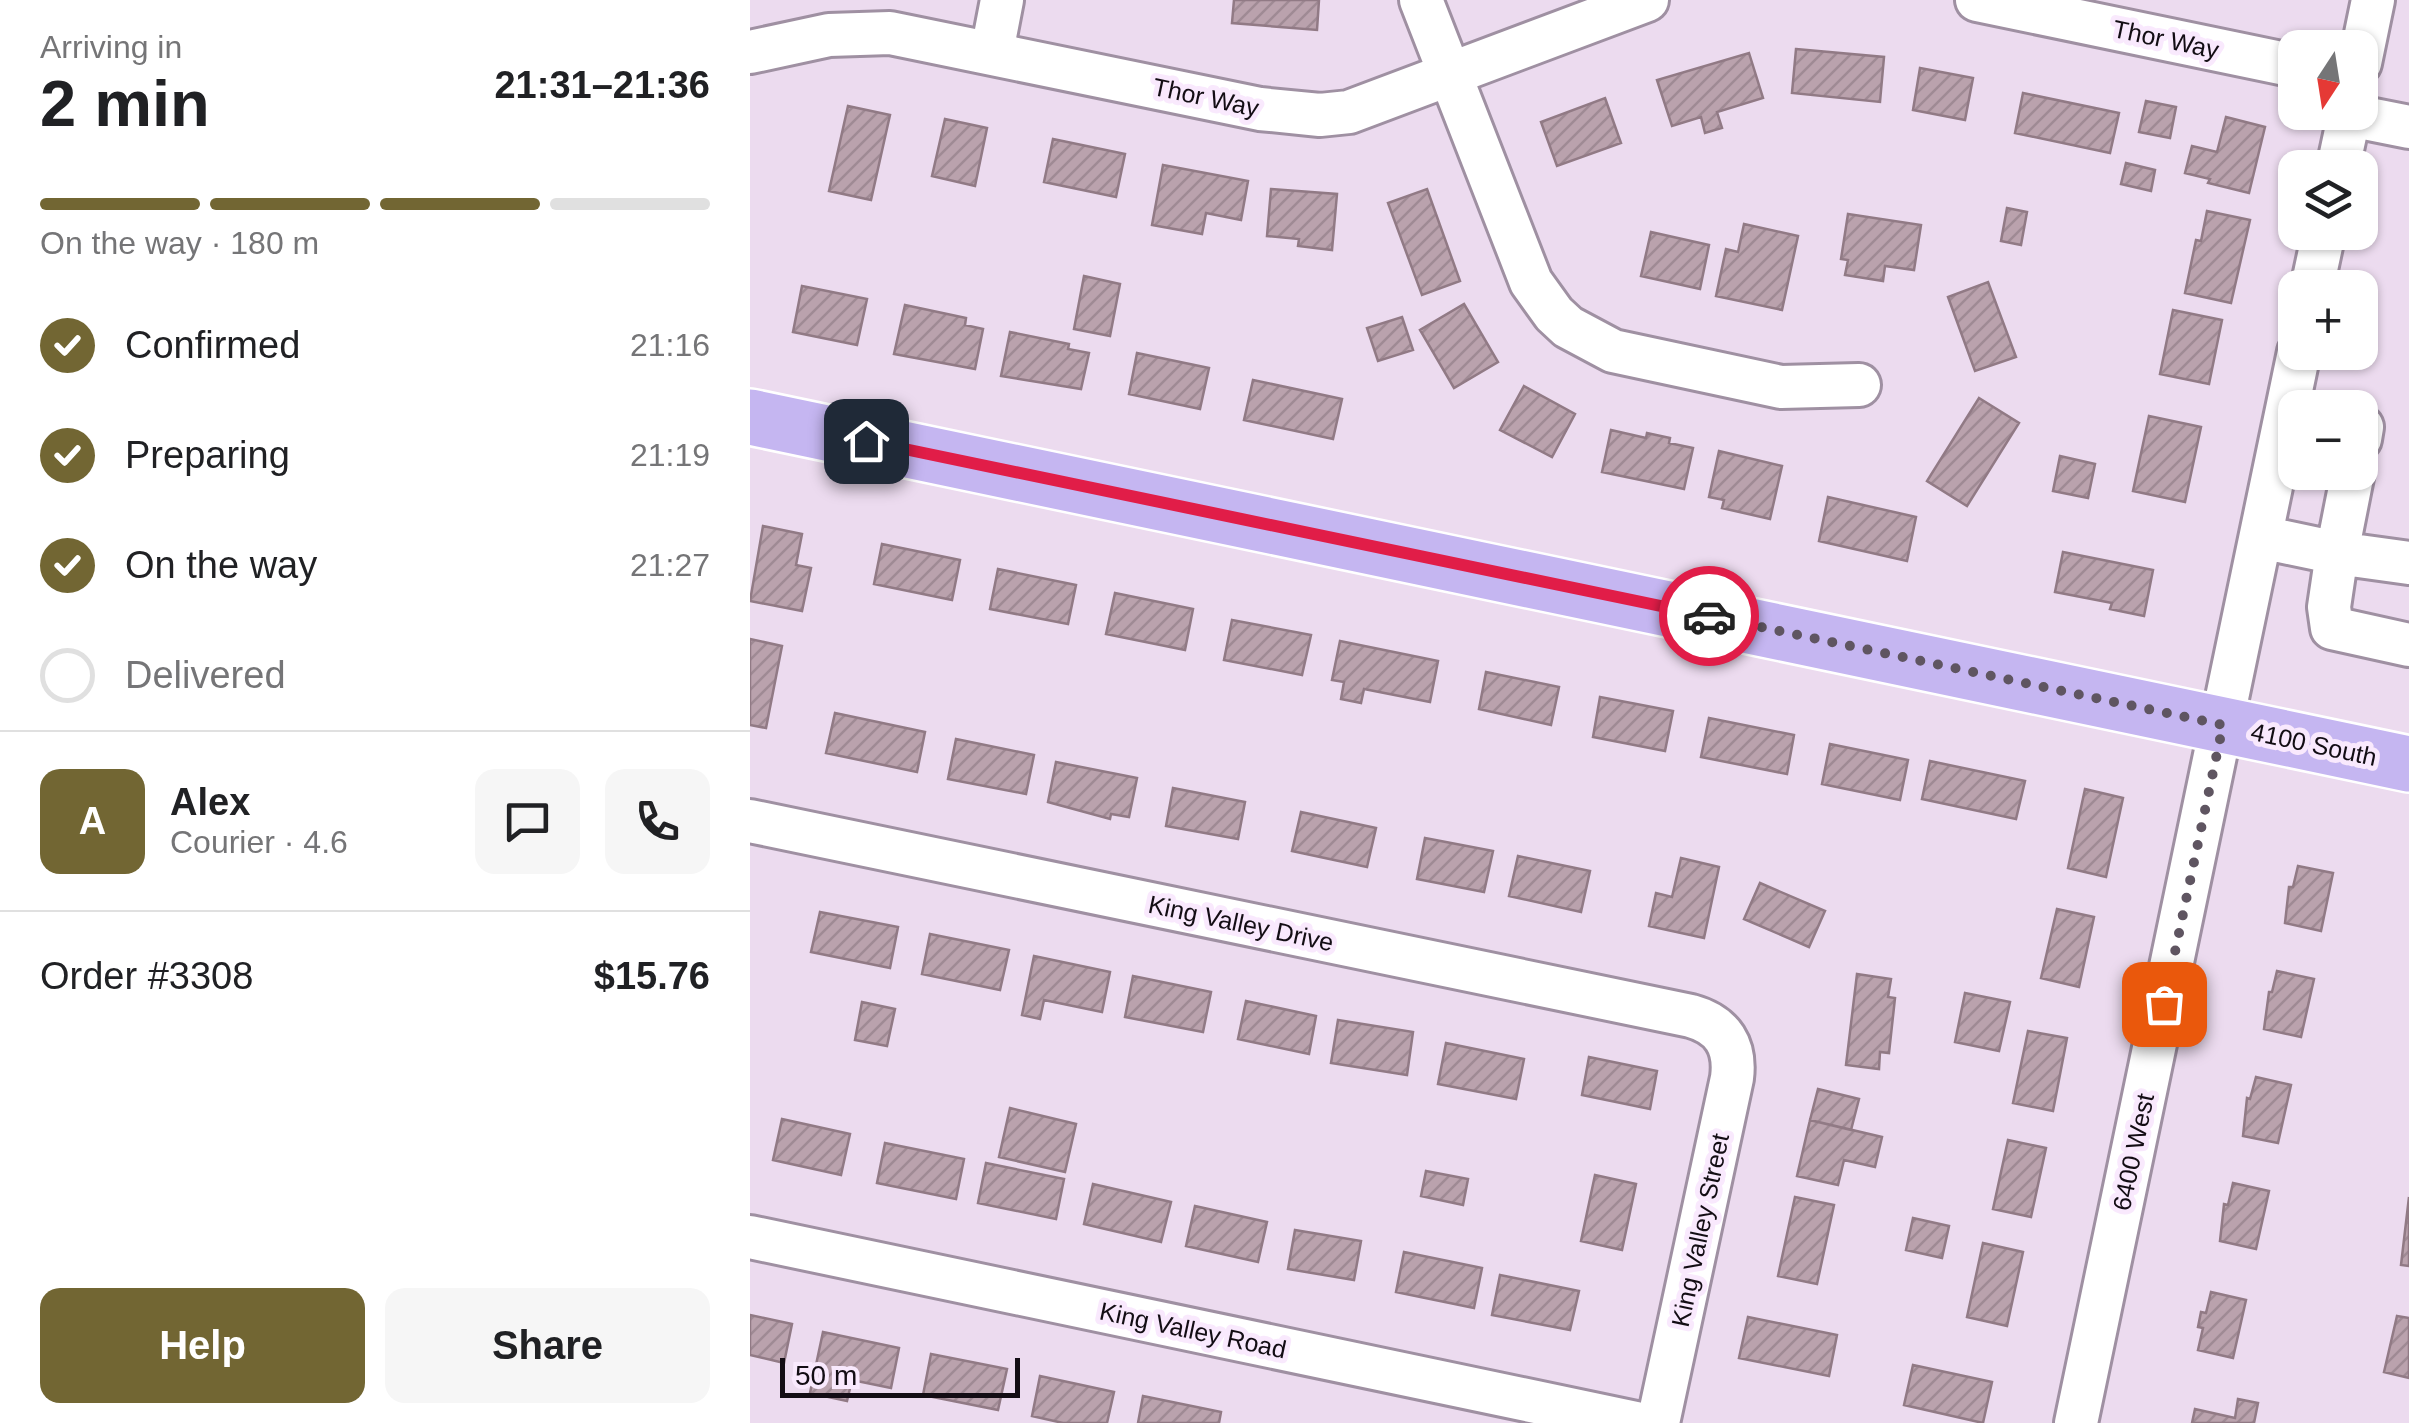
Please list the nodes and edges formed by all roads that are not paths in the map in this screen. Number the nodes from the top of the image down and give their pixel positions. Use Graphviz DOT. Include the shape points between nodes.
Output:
graph roads {
  1 [pos="1002,0"];
  2 [pos="1422,0"];
  3 [pos="1648,0"];
  4 [pos="1977,0"];
  5 [pos="2373,0"];
  6 [pos="2367,30"];
  7 [pos="750,52"];
  8 [pos="992,52"];
  9 [pos="2278,62"];
  10 [pos="1450,76"];
  11 [pos="2378,121"];
  12 [pos="2409,128"];
  13 [pos="2295,370"];
  14 [pos="1859,385"];
  15 [pos="750,417"];
  16 [pos="2349,490"];
  17 [pos="2261,537"];
  18 [pos="2337,553"];
  19 [pos="2409,562"];
  20 [pos="2409,645"];
  21 [pos="2223,725"];
  22 [pos="2409,764"];
  23 [pos="750,820"];
  24 [pos="1727,1038"];
  25 [pos="750,1238"];
  26 [pos="1636,1423"];
  27 [pos="1658,1423"];
  28 [pos="2076,1423"];
  1 -- 8 [label="street"];
  2 -- 10 [label="street"];
  3 -- 10 [label="street, Thor Way"];
  4 -- 9 [label="street, Thor Way"];
  5 -- 6 [label="street"];
  7 -- 8 [label="street, Thor Way" via="863,32"];
  8 -- 10 [label="street, Thor Way" via="1292,114 1350,112"];
  10 -- 14 [label="street" via="1530,282 1568,327 1613,352 1780,387"];
  11 -- 12 [label="street"];
  13 -- 17 [label="street, 6400 West"];
  15 -- 21 [label="main road, 4100 South"];
  16 -- 18 [label="street"];
  17 -- 18 [label="street"];
  17 -- 21 [label="street, 6400 West"];
  18 -- 19 [label="street"];
  18 -- 20 [label="street" via="2328,607 2332,628"];
  21 -- 22 [label="main road, 4100 South"];
  21 -- 28 [label="street, 6400 West"];
  23 -- 24 [label="street, King Valley Drive" via="1692,1016"];
  24 -- 27 [label="street, King Valley Street" via="1732,1078"];
  25 -- 26 [label="street, King Valley Road"];
}
